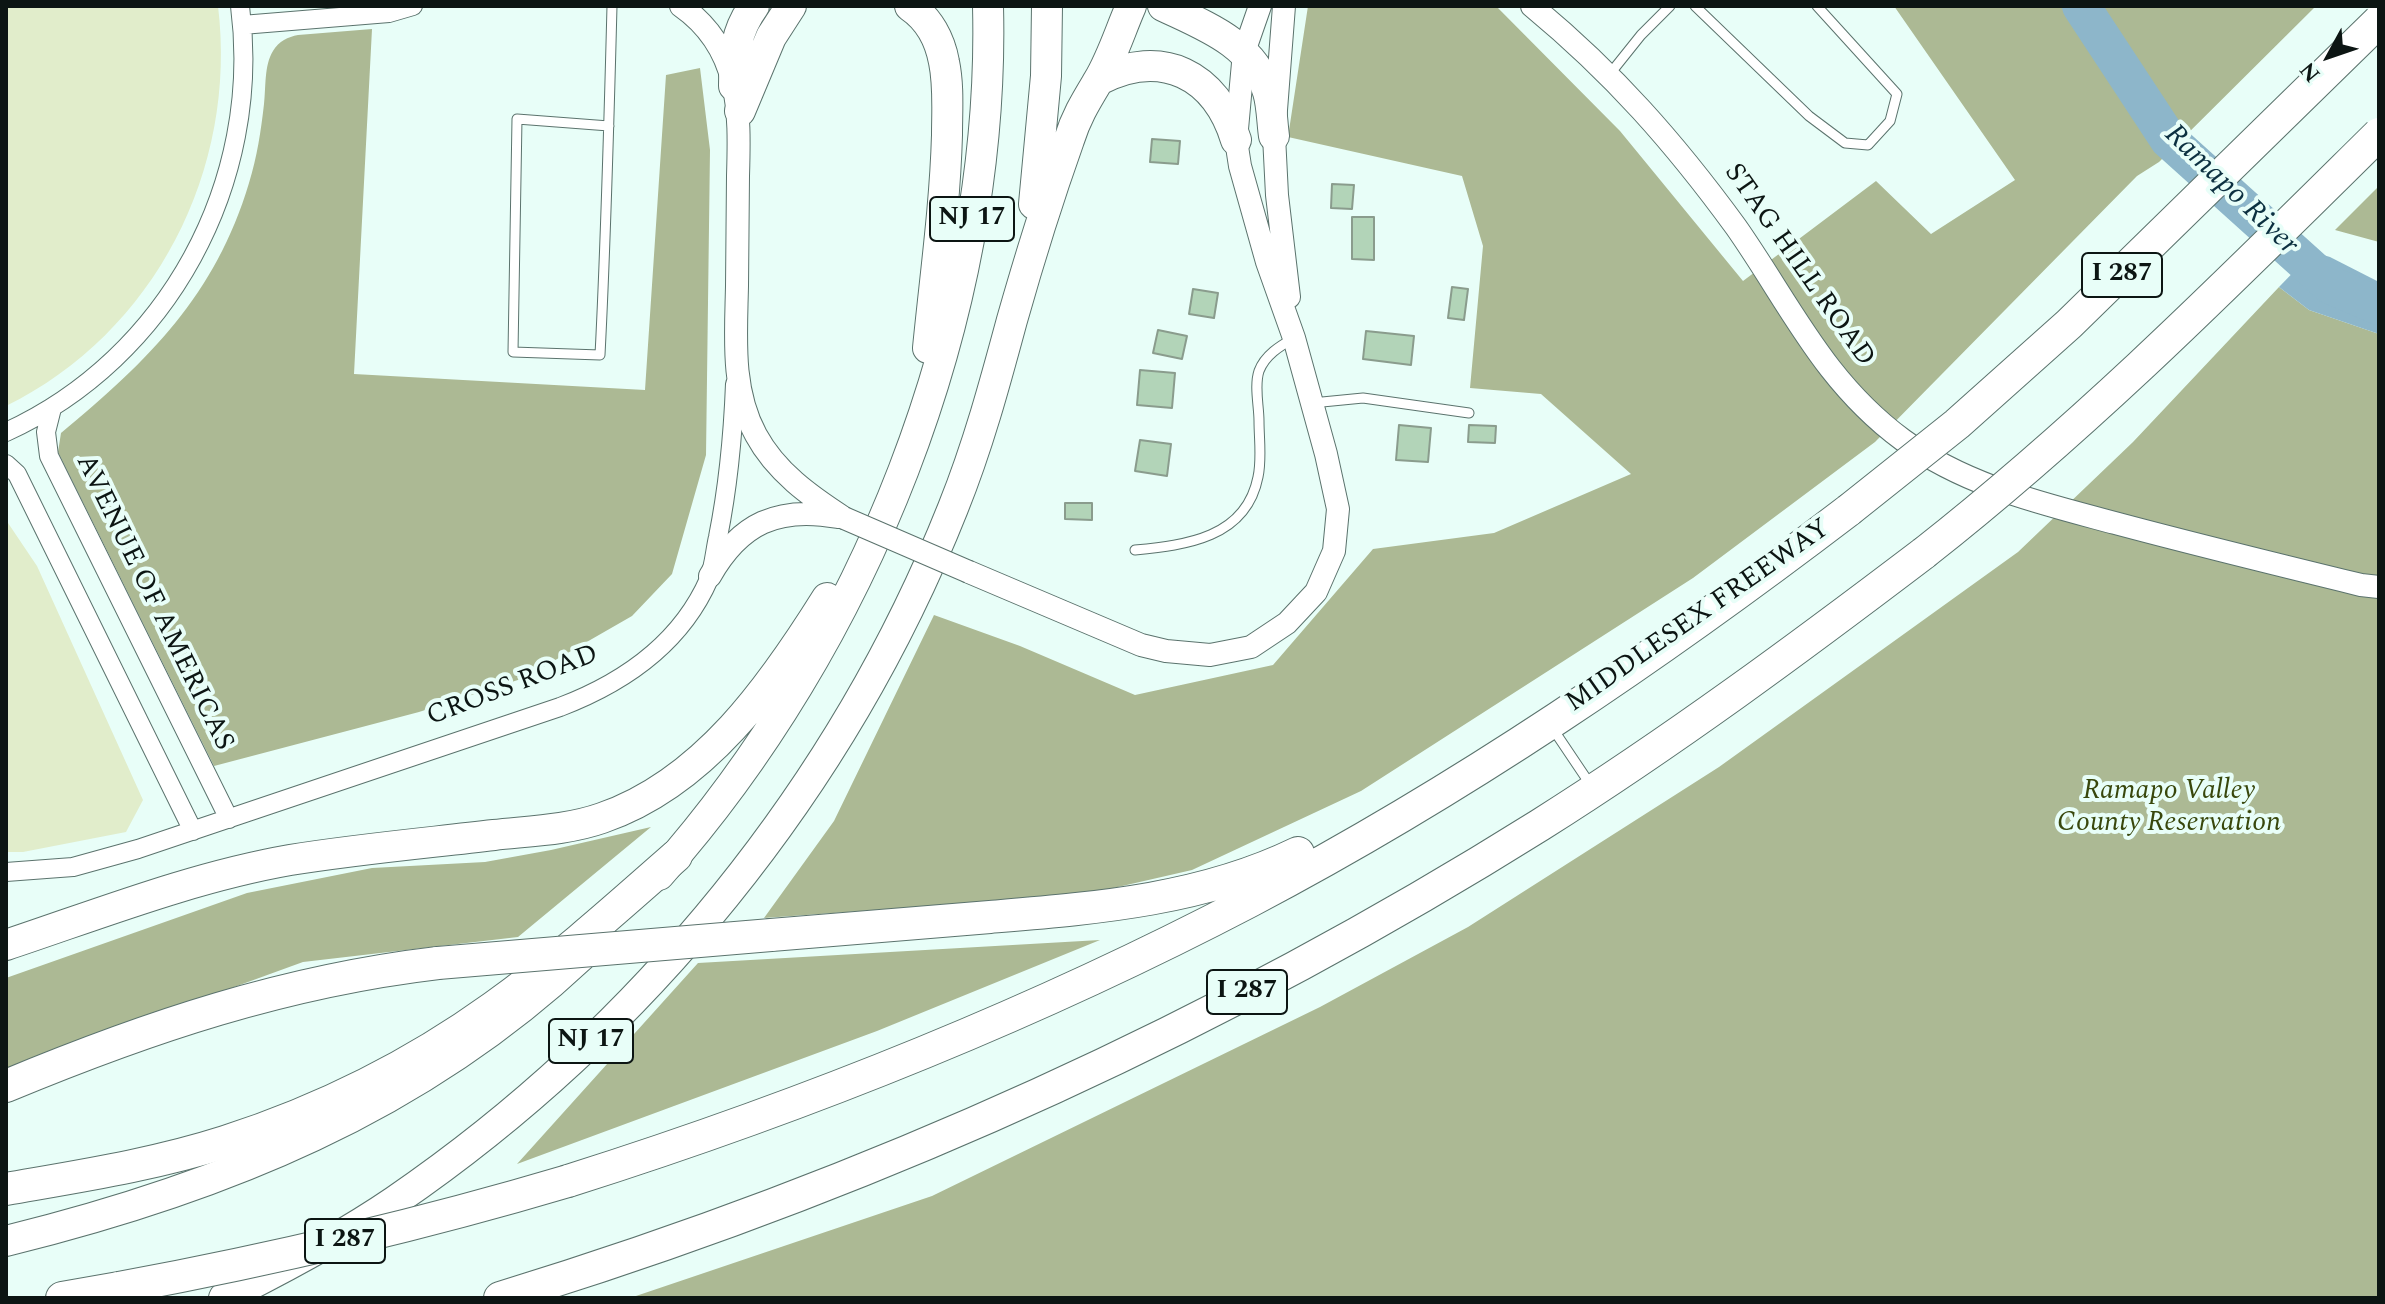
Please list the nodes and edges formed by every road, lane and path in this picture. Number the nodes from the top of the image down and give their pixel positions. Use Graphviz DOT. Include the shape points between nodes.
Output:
graph roads {
  1 [pos="413,6"];
  2 [pos="612,6"];
  3 [pos="681,6"];
  4 [pos="754,6"];
  5 [pos="791,6"];
  6 [pos="910,6"];
  7 [pos="988,6"];
  8 [pos="1047,6"];
  9 [pos="1131,6"];
  10 [pos="1163,6"];
  11 [pos="1260,6"];
  12 [pos="1284,6"];
  13 [pos="1532,6"];
  14 [pos="1670,6"];
  15 [pos="1695,6"];
  16 [pos="1817,6"];
  17 [pos="241,15"];
  18 [pos="2379,21"];
  19 [pos="1244,52"];
  20 [pos="1609,75"];
  21 [pos="1099,80"];
  22 [pos="737,99"];
  23 [pos="609,126"];
  24 [pos="2379,134"];
  25 [pos="1274,136"];
  26 [pos="1236,140"];
  27 [pos="1014,316"];
  28 [pos="1294,338"];
  29 [pos="736,358"];
  30 [pos="1312,403"];
  31 [pos="52,408"];
  32 [pos="1469,413"];
  33 [pos="920,427"];
  34 [pos="6,432"];
  35 [pos="6,464"];
  36 [pos="895,488"];
  37 [pos="844,518"];
  38 [pos="1135,550"];
  39 [pos="710,576"];
  40 [pos="2379,587"];
  41 [pos="1550,723"];
  42 [pos="1594,790"];
  43 [pos="229,819"];
  44 [pos="193,831"];
  45 [pos="676,856"];
  46 [pos="6,872"];
  47 [pos="6,945"];
  48 [pos="6,1086"];
  49 [pos="6,1189"];
  50 [pos="6,1241"];
  51 [pos="62,1298"];
  52 [pos="224,1298"];
  53 [pos="500,1298"];
  1 -- 17 [label="street" via="389,13"];
  2 -- 23 [label="lane"];
  3 -- 22 [label="street" via="715,40"];
  4 -- 22 [label="highway" via="738,32 734,51"];
  5 -- 22 [label="highway"];
  6 -- 33 [label="highway" via="938,42 947,86 944,195"];
  7 -- 33 [label="highway, NJ 17" via="983,128 972,214 955,302"];
  8 -- 27 [label="highway, NJ 17" via="1036,191"];
  9 -- 21 [label="highway"];
  10 -- 19 [label="highway" via="1228,38"];
  11 -- 19 [label="street"];
  12 -- 25 [label="street"];
  13 -- 20 [label="street, STAG HILL ROAD"];
  14 -- 20 [label="lane"];
  15 -- 16 [label="lane" via="1809,116 1845,143 1868,145 1890,121 1897,94"];
  17 -- 31 [label="street" via="244,68 236,140 200,245 137,337"];
  18 -- 41 [label="highway, MIDDLESEX FREEWAY / I 287, bridge" via="2058,335 1957,424 1731,599"];
  19 -- 25 [label="highway" via="1268,93"];
  19 -- 26 [label="street"];
  20 -- 40 [label="street, STAG HILL ROAD" via="1683,156 1840,381 1902,439 1984,485 2039,503"];
  21 -- 26 [label="highway" via="1142,65 1189,76 1220,103"];
  21 -- 27 [label="highway" via="1070,136"];
  22 -- 29 [label="street, CROSS ROAD"];
  23 -- 23 [label="lane" via="600,355 513,352 517,119"];
  24 -- 42 [label="highway, I 287, bridge" via="2124,383 2031,466 1718,706"];
  25 -- 28 [label="street"];
  26 -- 28 [label="street" via="1267,262"];
  27 -- 52 [label="highway, NJ 17" via="972,458 896,635 805,787 723,898 601,1032 503,1121 393,1203"];
  28 -- 30 [label="street"];
  28 -- 38 [label="lane" via="1268,357 1257,375 1259,475 1245,506 1217,533 1201,540"];
  29 -- 37 [label="street" via="746,411 762,444 800,488"];
  29 -- 39 [label="street, CROSS ROAD" via="731,446"];
  30 -- 32 [label="lane" via="1363,398"];
  30 -- 37 [label="street, bridge" via="1338,509 1334,551 1316,592 1287,623 1251,647 1210,655 1141,645"];
  31 -- 34 [label="street"];
  31 -- 43 [label="street, AVENUE OF AMERICAS" via="46,432 49,456"];
  33 -- 36 [label="highway, NJ 17"];
  35 -- 44 [label="street" via="17,474"];
  36 -- 45 [label="highway, NJ 17" via="815,658 748,764"];
  36 -- 47 [label="highway" via="795,648 742,716 696,763 627,808 580,825 336,853 240,871"];
  37 -- 39 [label="street" via="804,513 769,519 733,542"];
  39 -- 43 [label="street, CROSS ROAD" via="656,652 610,685 560,707"];
  41 -- 42 [label="lane"];
  41 -- 48 [label="highway, bridge" via="1293,856 1196,890 1110,906 438,963 313,983 136,1034"];
  41 -- 51 [label="highway, I 287, bridge" via="1249,901 1106,971 834,1088 568,1181 411,1225"];
  42 -- 53 [label="highway, I 287" via="1324,951 1050,1089 769,1207"];
  43 -- 44 [label="street, CROSS ROAD"];
  44 -- 46 [label="street, CROSS ROAD" via="73,867"];
  45 -- 49 [label="highway" via="494,1007 441,1043 332,1101 223,1143 108,1172"];
  45 -- 50 [label="highway, NJ 17" via="552,983 397,1092 232,1173"];
}
